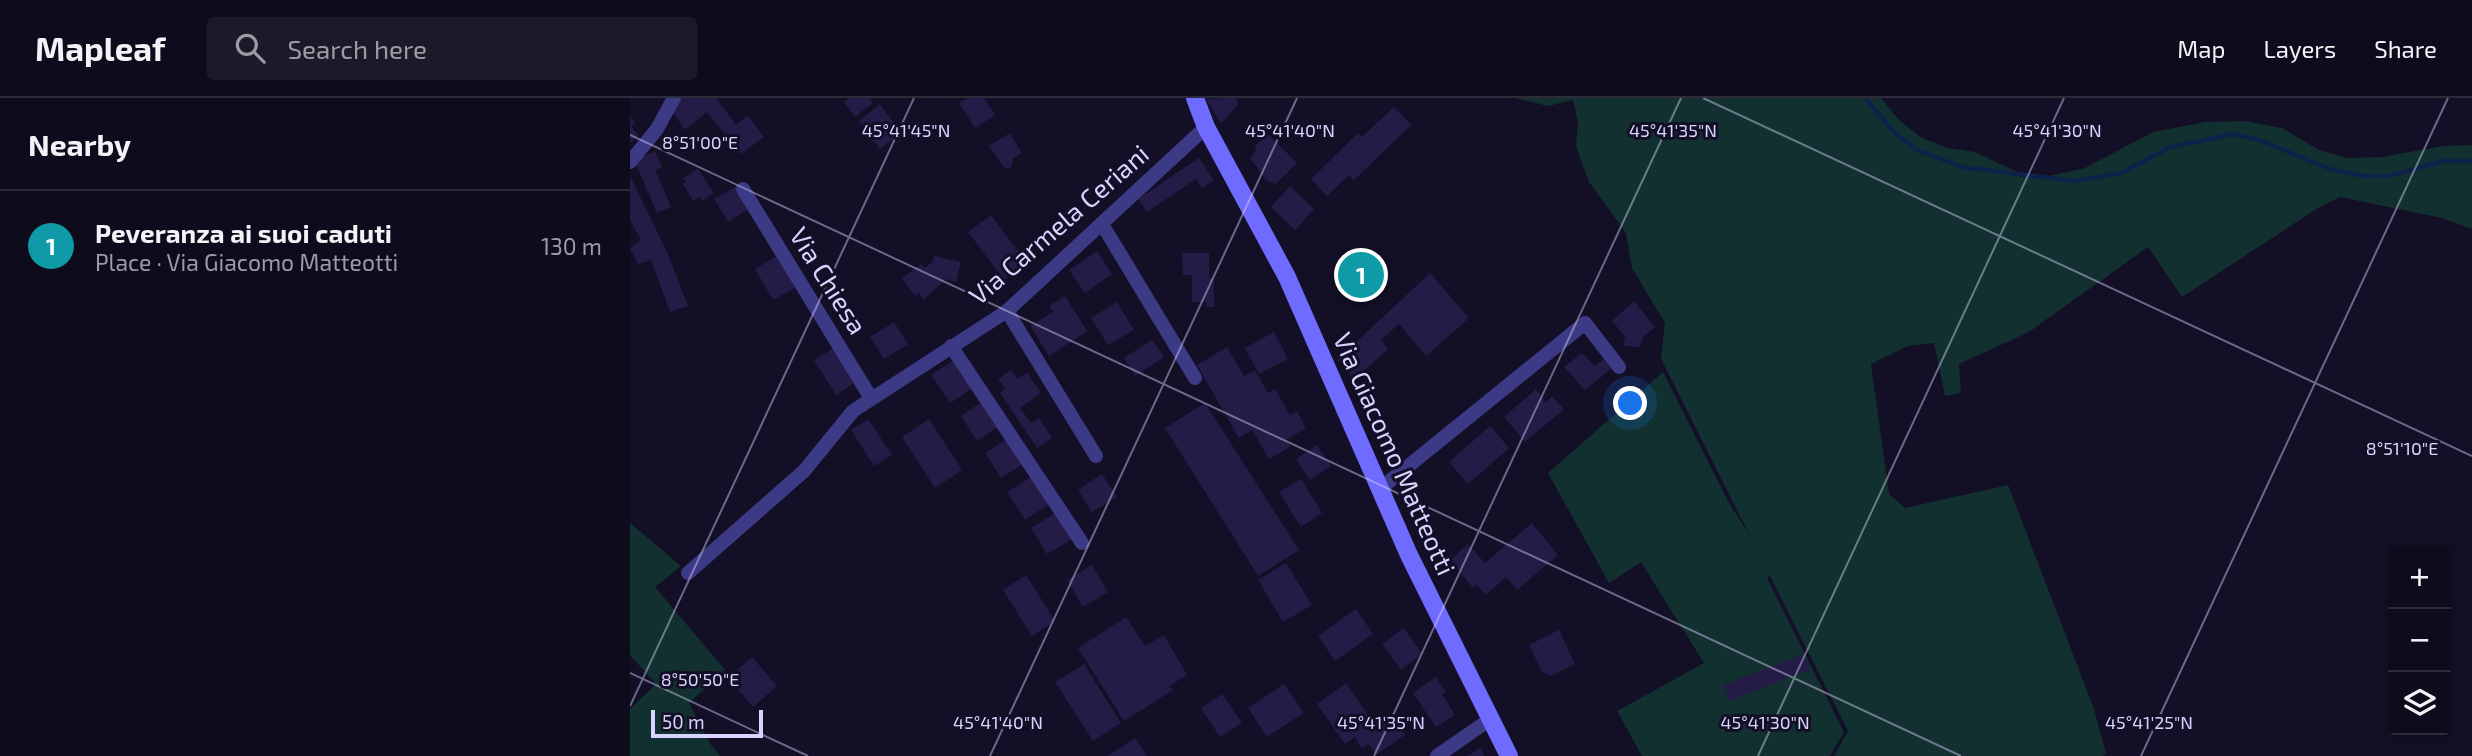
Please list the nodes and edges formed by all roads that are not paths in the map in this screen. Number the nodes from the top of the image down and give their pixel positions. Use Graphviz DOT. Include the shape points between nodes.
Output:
graph roads {
  1 [pos="674,98"];
  2 [pos="1195,98"];
  3 [pos="1206,127"];
  4 [pos="630,162"];
  5 [pos="743,189"];
  6 [pos="1102,224"];
  7 [pos="1007,311"];
  8 [pos="951,346"];
  9 [pos="1619,367"];
  10 [pos="1195,378"];
  11 [pos="871,398"];
  12 [pos="1096,456"];
  13 [pos="1380,489"];
  14 [pos="1082,542"];
  15 [pos="688,573"];
  16 [pos="1492,718"];
  17 [pos="1437,756"];
  18 [pos="1509,756"];
  1 -- 4 [label="street" via="657,130"];
  2 -- 3 [label="street, Via Giacomo Matteotti"];
  3 -- 6 [label="street, Via Carmela Ceriani"];
  3 -- 13 [label="street, Via Giacomo Matteotti" via="1287,277"];
  5 -- 11 [label="street, Via Chiesa"];
  6 -- 7 [label="street, Via Carmela Ceriani"];
  6 -- 10 [label="street"];
  7 -- 8 [label="street, Via Carmela Ceriani"];
  7 -- 12 [label="street"];
  8 -- 11 [label="street, Via Carmela Ceriani"];
  8 -- 14 [label="street"];
  9 -- 13 [label="street" via="1585,323"];
  11 -- 15 [label="street, Via Carmela Ceriani" via="853,411 804,471"];
  13 -- 16 [label="street, Via Giacomo Matteotti"];
  16 -- 17 [label="street"];
  16 -- 18 [label="street, Via Giacomo Matteotti"];
}
